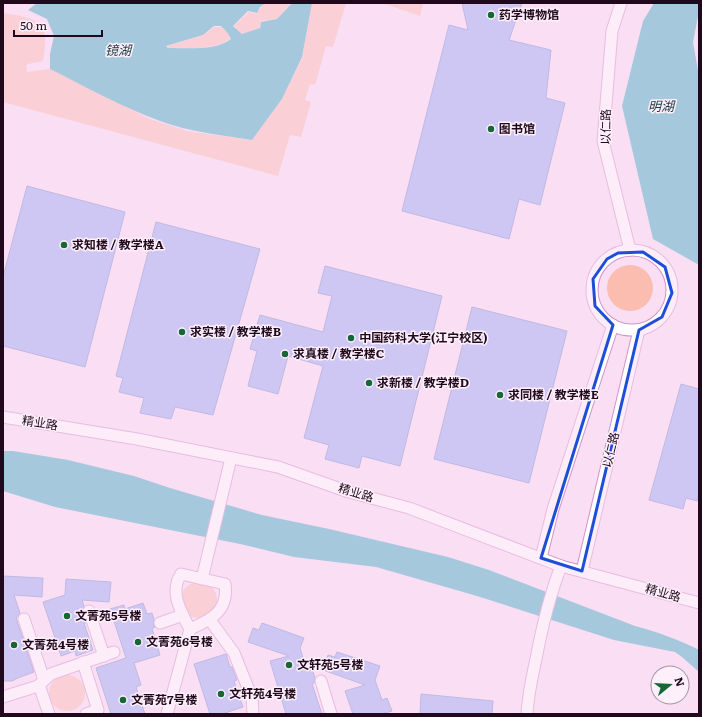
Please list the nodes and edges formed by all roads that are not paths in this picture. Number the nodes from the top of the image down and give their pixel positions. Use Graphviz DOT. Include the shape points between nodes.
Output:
graph roads {
  1 [pos="621,3"];
  2 [pos="630,250"];
  3 [pos="612,325"];
  4 [pos="639,330"];
  5 [pos="3,417"];
  6 [pos="231,458"];
  7 [pos="541,558"];
  8 [pos="562,566"];
  9 [pos="582,571"];
  10 [pos="202,579"];
  11 [pos="699,603"];
  12 [pos="90,611"];
  13 [pos="183,615"];
  14 [pos="24,619"];
  15 [pos="210,620"];
  16 [pos="160,623"];
  17 [pos="190,629"];
  18 [pos="83,662"];
  19 [pos="321,681"];
  20 [pos="42,682"];
  21 [pos="3,697"];
  22 [pos="48,714"];
  23 [pos="86,714"];
  24 [pos="167,714"];
  25 [pos="254,714"];
  26 [pos="331,714"];
  27 [pos="528,714"];
  1 -- 2 [label="street, 以仁路" via="612,31 603,142"];
  2 -- 3 [label="street" via="607,259 594,279 592,293 595,306 602,317"];
  2 -- 4 [label="street" via="643,252 655,258 664,267 672,293 669,306 662,317 652,325"];
  3 -- 4 [label="street" via="626,330"];
  3 -- 7 [label="street"];
  4 -- 9 [label="street, 以仁路"];
  5 -- 6 [label="street, 精业路" via="137,439"];
  6 -- 7 [label="street, 精业路" via="278,467 349,492 409,508"];
  6 -- 10 [label="street"];
  7 -- 8 [label="street, 精业路"];
  8 -- 9 [label="street, 精业路"];
  8 -- 27 [label="street" via="541,632 528,696"];
  9 -- 11 [label="street, 精业路"];
  10 -- 13 [label="street" via="181,574 178,579 175,592"];
  10 -- 15 [label="street" via="225,584 227,593 222,608"];
  12 -- 18 [label="street" via="109,654"];
  13 -- 16 [label="street"];
  13 -- 17 [label="street"];
  14 -- 20 [label="street"];
  15 -- 17 [label="street"];
  15 -- 25 [label="street" via="234,653 252,698"];
  17 -- 24 [label="street"];
  18 -- 20 [label="street" via="51,674"];
  18 -- 23 [label="street" via="98,710"];
  19 -- 26 [label="street"];
  20 -- 21 [label="street" via="38,686"];
  20 -- 22 [label="street"];
}
